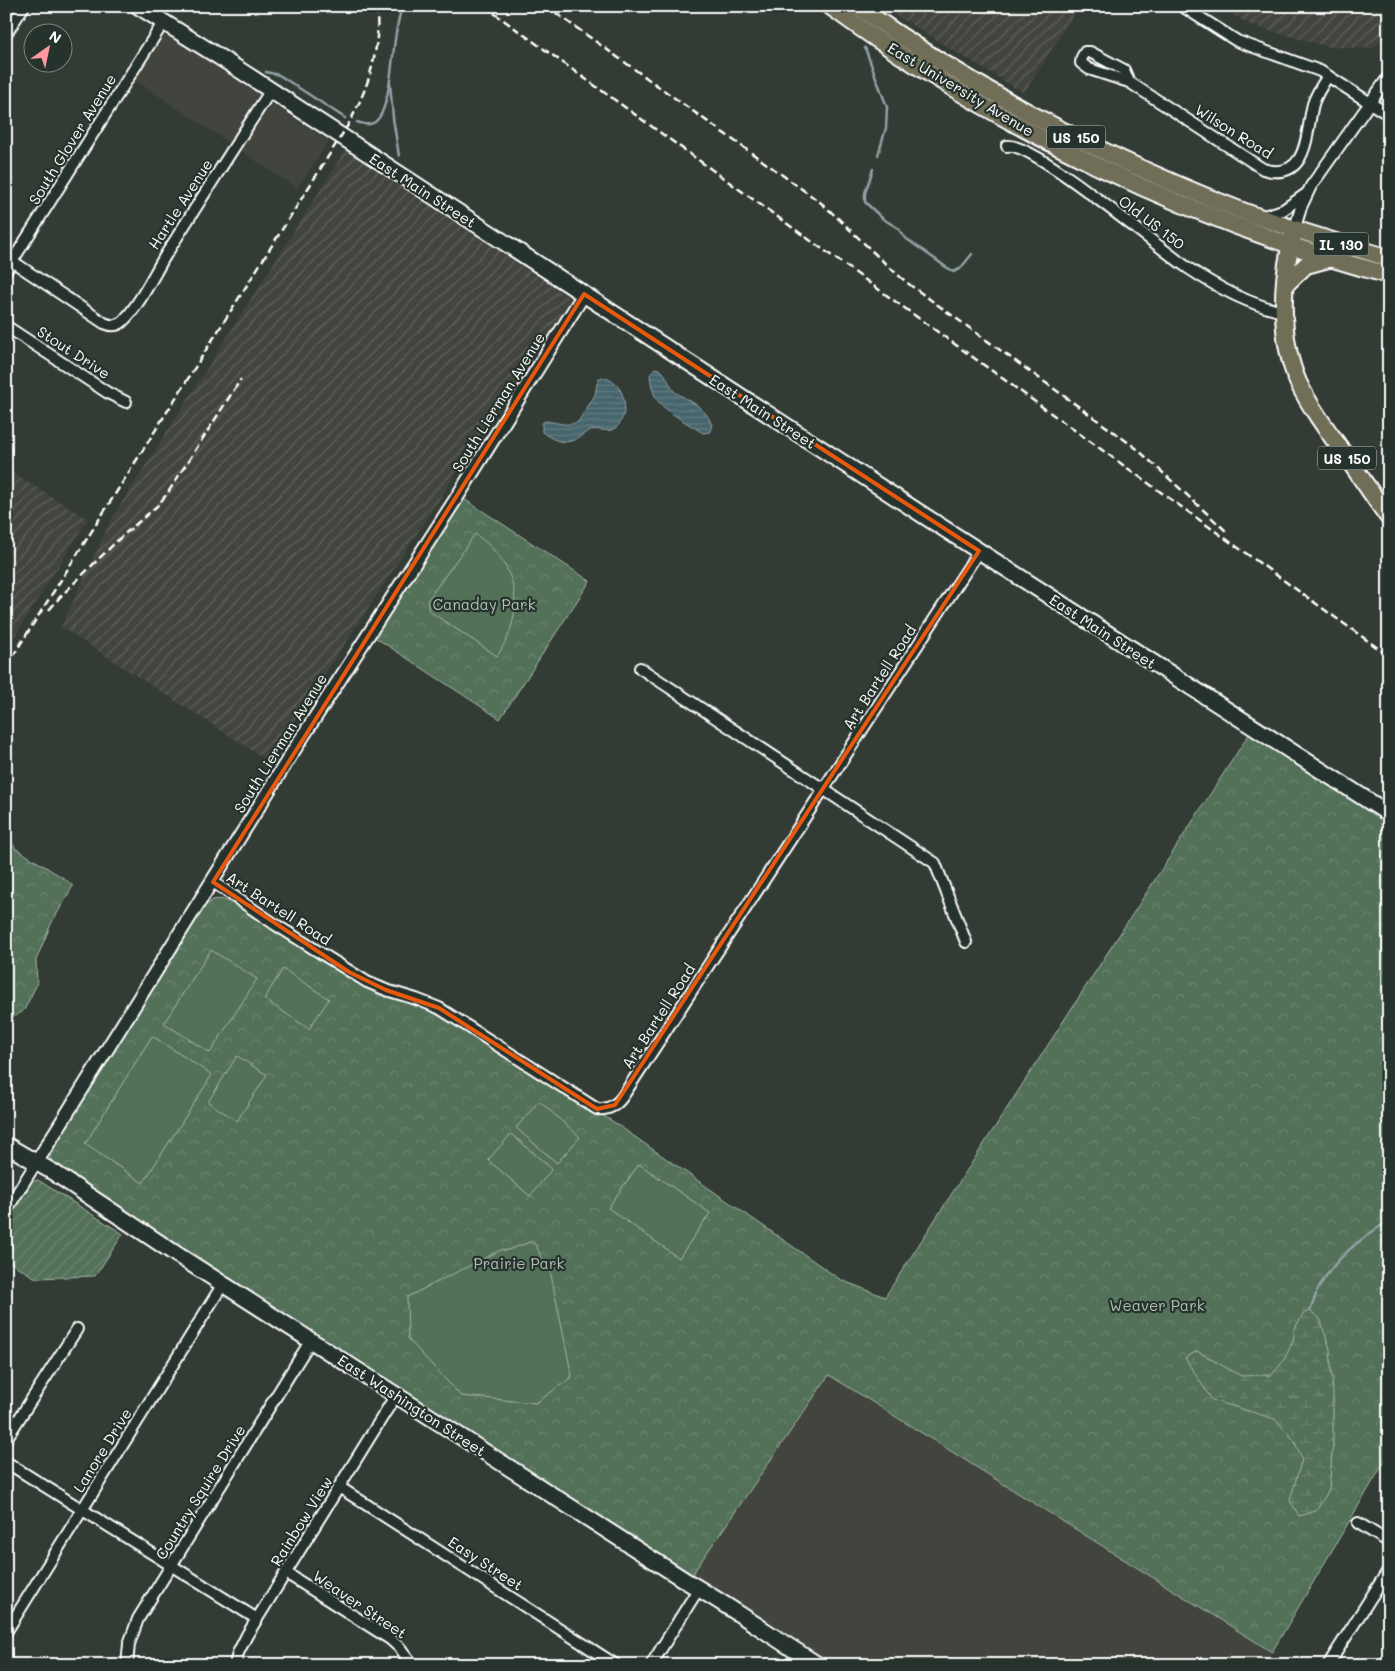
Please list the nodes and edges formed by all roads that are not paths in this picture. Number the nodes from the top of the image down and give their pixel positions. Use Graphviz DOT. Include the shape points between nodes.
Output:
graph roads {
  1 [pos="24,6"];
  2 [pos="138,6"];
  3 [pos="830,6"];
  4 [pos="857,6"];
  5 [pos="1182,6"];
  6 [pos="163,23"];
  7 [pos="6,34"];
  8 [pos="1328,76"];
  9 [pos="1389,76"];
  10 [pos="1130,82"];
  11 [pos="271,90"];
  12 [pos="1370,103"];
  13 [pos="1389,115"];
  14 [pos="1006,146"];
  15 [pos="1307,194"];
  16 [pos="1260,217"];
  17 [pos="1295,228"];
  18 [pos="1290,245"];
  19 [pos="1332,258"];
  20 [pos="1389,258"];
  21 [pos="8,266"];
  22 [pos="1389,275"];
  23 [pos="1286,284"];
  24 [pos="584,294"];
  25 [pos="1284,312"];
  26 [pos="6,326"];
  27 [pos="126,402"];
  28 [pos="1389,518"];
  29 [pos="979,551"];
  30 [pos="640,668"];
  31 [pos="824,789"];
  32 [pos="1389,814"];
  33 [pos="213,882"];
  34 [pos="966,942"];
  35 [pos="6,1145"];
  36 [pos="6,1155"];
  37 [pos="34,1167"];
  38 [pos="6,1211"];
  39 [pos="222,1287"];
  40 [pos="77,1329"];
  41 [pos="309,1343"];
  42 [pos="394,1398"];
  43 [pos="6,1439"];
  44 [pos="6,1462"];
  45 [pos="339,1487"];
  46 [pos="82,1510"];
  47 [pos="1358,1522"];
  48 [pos="1389,1542"];
  49 [pos="171,1566"];
  50 [pos="1389,1569"];
  51 [pos="286,1574"];
  52 [pos="697,1592"];
  53 [pos="257,1619"];
  54 [pos="6,1632"];
  55 [pos="127,1665"];
  56 [pos="235,1665"];
  57 [pos="413,1665"];
  58 [pos="616,1665"];
  59 [pos="651,1665"];
  60 [pos="807,1665"];
  61 [pos="818,1665"];
  62 [pos="1328,1665"];
  1 -- 7 [label="street"];
  2 -- 6 [label="main road, East Main Street"];
  3 -- 18 [label="main road, East University Avenue / US 150" via="930,73 1046,139 1143,187"];
  4 -- 16 [label="main road, East University Avenue / US 150" via="960,73 1080,139 1184,187"];
  5 -- 8 [label="street" via="1237,41"];
  6 -- 11 [label="main road, East Main Street"];
  6 -- 21 [label="street, South Glover Avenue"];
  8 -- 10 [label="street, Wilson Road" via="1313,104 1302,154 1291,167 1277,172 1263,169"];
  8 -- 12 [label="street"];
  9 -- 12 [label="street"];
  11 -- 21 [label="street, Hartle Avenue" via="124,322 110,326"];
  11 -- 24 [label="main road, East Main Street"];
  12 -- 13 [label="street"];
  12 -- 15 [label="street"];
  14 -- 25 [label="street, Old US 150" via="1022,149 1054,168 1160,249 1210,282 1258,306"];
  15 -- 16 [label="street" via="1284,210"];
  15 -- 17 [label="street"];
  16 -- 17 [label="main road, East University Avenue / US 150"];
  17 -- 18 [label="main road, US 150"];
  17 -- 20 [label="main road, IL 130"];
  18 -- 19 [label="main road, East University Avenue"];
  18 -- 23 [label="main road, US 150"];
  19 -- 22 [label="main road, IL 130"];
  19 -- 23 [label="main road" via="1306,265"];
  23 -- 25 [label="main road, US 150"];
  24 -- 29 [label="main road, East Main Street"];
  24 -- 33 [label="street, South Lierman Avenue"];
  25 -- 28 [label="main road, US 150" via="1287,346 1304,393"];
  26 -- 27 [label="street, Stout Drive"];
  29 -- 31 [label="street, Art Bartell Road"];
  29 -- 32 [label="main road, East Main Street"];
  30 -- 31 [label="street"];
  31 -- 33 [label="street, Art Bartell Road" via="620,1101 603,1110 439,1008 386,990 349,972"];
  31 -- 34 [label="street" via="935,863"];
  33 -- 37 [label="street, South Lierman Avenue"];
  35 -- 37 [label="main road, East Washington Street"];
  36 -- 37 [label="main road, East Washington Street"];
  37 -- 38 [label="street, South Lierman Avenue"];
  37 -- 39 [label="main road, East Washington Street" via="53,1172"];
  39 -- 41 [label="main road, East Washington Street"];
  39 -- 46 [label="street, Lanore Drive"];
  40 -- 43 [label="street"];
  41 -- 42 [label="main road, East Washington Street"];
  41 -- 49 [label="street, Country Squire Drive"];
  42 -- 45 [label="street, Rainbow View"];
  42 -- 52 [label="main road, East Washington Street"];
  44 -- 46 [label="street"];
  45 -- 51 [label="street, Rainbow View"];
  45 -- 58 [label="street, Easy Street"];
  46 -- 49 [label="street"];
  46 -- 54 [label="street, Lanore Drive"];
  47 -- 48 [label="street"];
  49 -- 53 [label="street"];
  49 -- 55 [label="street, Country Squire Drive" via="133,1630"];
  50 -- 62 [label="street"];
  51 -- 53 [label="street, Rainbow View"];
  51 -- 57 [label="street, Weaver Street" via="390,1639"];
  52 -- 59 [label="street"];
  52 -- 60 [label="main road, East Washington Street"];
  52 -- 61 [label="main road, East Washington Street" via="758,1625"];
  53 -- 56 [label="street, Rainbow View"];
}
